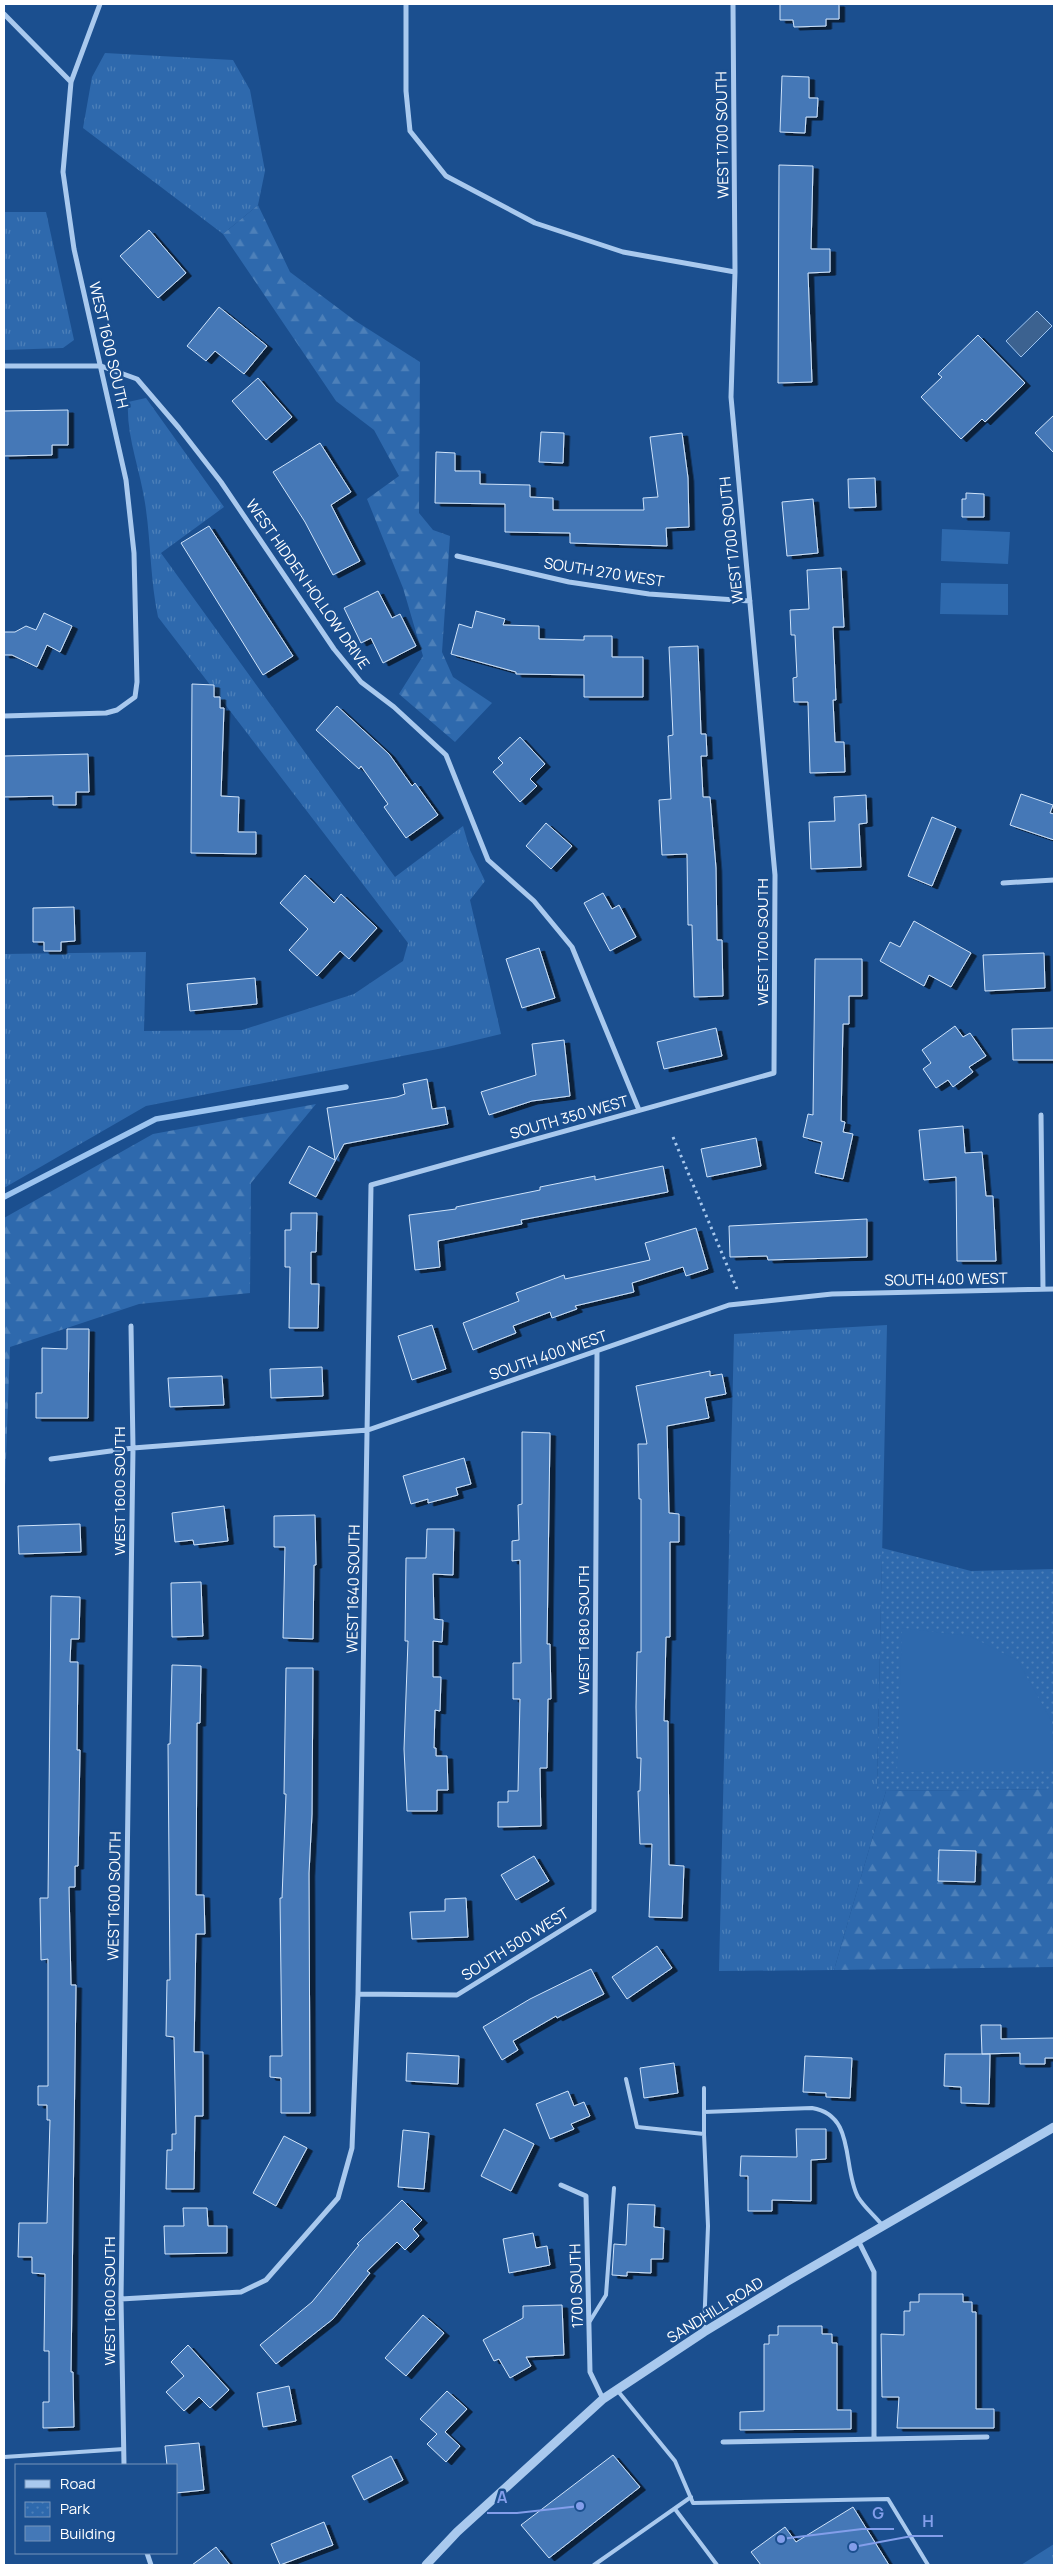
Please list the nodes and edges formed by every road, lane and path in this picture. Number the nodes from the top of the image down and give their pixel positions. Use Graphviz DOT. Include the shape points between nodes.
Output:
graph roads {
  1 [pos="100,4"];
  2 [pos="406,4"];
  3 [pos="733,4"];
  4 [pos="4,14"];
  5 [pos="71,82"];
  6 [pos="735,272"];
  7 [pos="4,366"];
  8 [pos="101,366"];
  9 [pos="457,556"];
  10 [pos="750,601"];
  11 [pos="4,716"];
  12 [pos="1054,880"];
  13 [pos="1003,883"];
  14 [pos="774,1073"];
  15 [pos="639,1110"];
  16 [pos="1041,1115"];
  17 [pos="673,1138"];
  18 [pos="371,1185"];
  19 [pos="737,1289"];
  20 [pos="1043,1289"];
  21 [pos="1054,1289"];
  22 [pos="131,1326"];
  23 [pos="598,1351"];
  24 [pos="368,1430"];
  25 [pos="132,1448"];
  26 [pos="51,1459"];
  27 [pos="594,1910"];
  28 [pos="358,1994"];
  29 [pos="626,2079"];
  30 [pos="704,2088"];
  31 [pos="704,2112"];
  32 [pos="1054,2127"];
  33 [pos="704,2134"];
  34 [pos="561,2185"];
  35 [pos="614,2188"];
  36 [pos="883,2226"];
  37 [pos="858,2240"];
  38 [pos="121,2299"];
  39 [pos="590,2321"];
  40 [pos="704,2332"];
  41 [pos="618,2390"];
  42 [pos="602,2399"];
  43 [pos="987,2437"];
  44 [pos="874,2439"];
  45 [pos="723,2442"];
  46 [pos="124,2449"];
  47 [pos="4,2457"];
  48 [pos="124,2464"];
  49 [pos="691,2497"];
  50 [pos="674,2509"];
  51 [pos="426,2565"];
  52 [pos="594,2565"];
  53 [pos="718,2565"];
  54 [pos="928,2565"];
  1 -- 5 [label="street, WEST 1600 SOUTH"];
  2 -- 6 [label="street" via="406,91 410,131 446,176 535,223 624,252"];
  3 -- 6 [label="street, WEST 1700 SOUTH"];
  4 -- 5 [label="street"];
  5 -- 8 [label="street, WEST 1600 SOUTH" via="63,172 74,249"];
  6 -- 10 [label="street, WEST 1700 SOUTH" via="731,397"];
  7 -- 8 [label="street, WEST HIDDEN HOLLOW DRIVE"];
  8 -- 11 [label="street, WEST 1600 SOUTH" via="131,518 138,668 135,697 117,710 106,713"];
  8 -- 15 [label="street, WEST HIDDEN HOLLOW DRIVE" via="137,379 221,482 334,649 356,675 446,754 488,860 534,901 572,947"];
  9 -- 10 [label="street, SOUTH 270 WEST" via="569,582 649,594"];
  10 -- 14 [label="street, WEST 1700 SOUTH" via="775,875"];
  12 -- 13 [label="street"];
  14 -- 15 [label="street, SOUTH 350 WEST"];
  15 -- 18 [label="street, SOUTH 350 WEST"];
  16 -- 20 [label="street"];
  17 -- 19 [label="path"];
  18 -- 24 [label="street, WEST 1640 SOUTH"];
  20 -- 21 [label="street, SOUTH 400 WEST"];
  20 -- 23 [label="street, SOUTH 400 WEST" via="832,1294 729,1305"];
  22 -- 25 [label="street, WEST 1600 SOUTH"];
  23 -- 24 [label="street, SOUTH 400 WEST"];
  23 -- 27 [label="street, WEST 1680 SOUTH"];
  24 -- 25 [label="street, SOUTH 400 WEST"];
  24 -- 28 [label="street, WEST 1640 SOUTH"];
  25 -- 26 [label="street, SOUTH 400 WEST"];
  25 -- 38 [label="street, WEST 1600 SOUTH"];
  27 -- 28 [label="street, SOUTH 500 WEST" via="457,1995"];
  28 -- 38 [label="street, WEST 1640 SOUTH" via="352,2148 338,2198 266,2280 241,2292"];
  29 -- 33 [label="lane" via="637,2127"];
  30 -- 31 [label="lane"];
  31 -- 33 [label="lane"];
  31 -- 36 [label="lane" via="823,2110 842,2131 851,2180 858,2198"];
  32 -- 36 [label="street, SANDHILL ROAD"];
  33 -- 40 [label="lane" via="708,2226"];
  34 -- 39 [label="street, 1700 SOUTH" via="586,2196"];
  35 -- 39 [label="lane" via="606,2295"];
  36 -- 37 [label="street, SANDHILL ROAD"];
  37 -- 40 [label="street, SANDHILL ROAD"];
  37 -- 44 [label="street" via="874,2272"];
  38 -- 46 [label="street, WEST 1600 SOUTH"];
  39 -- 42 [label="street, 1700 SOUTH" via="590,2372"];
  40 -- 41 [label="street, SANDHILL ROAD"];
  41 -- 42 [label="street, SANDHILL ROAD"];
  41 -- 49 [label="lane" via="675,2461"];
  42 -- 51 [label="street, SANDHILL ROAD" via="457,2532"];
  43 -- 44 [label="street"];
  44 -- 45 [label="street"];
  46 -- 47 [label="lane"];
  46 -- 48 [label="street, WEST 1600 SOUTH"];
  49 -- 50 [label="lane"];
  49 -- 54 [label="lane" via="693,2503 888,2499"];
  50 -- 52 [label="lane"];
  50 -- 53 [label="lane"];
}
